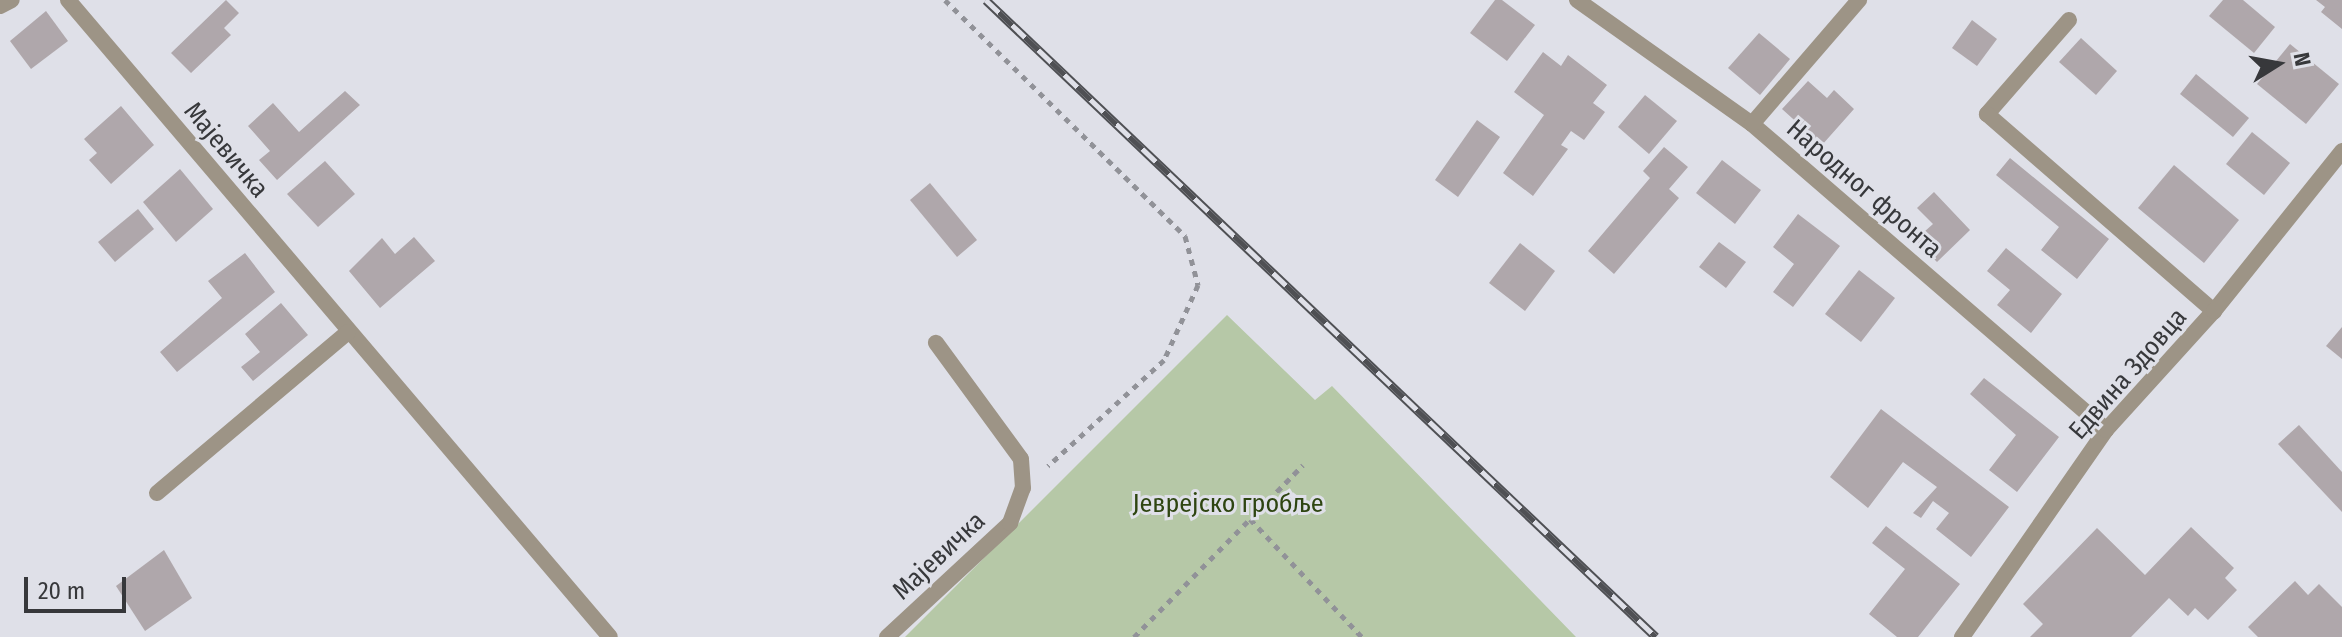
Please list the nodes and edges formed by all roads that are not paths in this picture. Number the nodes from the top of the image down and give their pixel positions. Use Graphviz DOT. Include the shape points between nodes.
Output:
graph roads {
  1 [pos="12,0"];
  2 [pos="68,0"];
  3 [pos="1577,0"];
  4 [pos="1859,0"];
  5 [pos="0,6"];
  6 [pos="2069,20"];
  7 [pos="1752,124"];
  8 [pos="2342,151"];
  9 [pos="2214,311"];
  10 [pos="348,332"];
  11 [pos="936,343"];
  12 [pos="2106,430"];
  13 [pos="157,493"];
  14 [pos="610,637"];
  15 [pos="887,637"];
  16 [pos="1962,637"];
  1 -- 5 [label="street"];
  2 -- 10 [label="street, Мајевичка"];
  3 -- 7 [label="street, Народног фронта"];
  4 -- 7 [label="street"];
  6 -- 9 [label="street" via="1987,114"];
  7 -- 12 [label="street, Народног фронта"];
  8 -- 9 [label="street, Едвина Здовца"];
  9 -- 12 [label="street, Едвина Здовца"];
  10 -- 13 [label="street"];
  10 -- 14 [label="street, Мајевичка"];
  11 -- 15 [label="street, Мајевичка" via="1021,459 1023,488 1010,523"];
  12 -- 16 [label="street, Едвина Здовца"];
}
